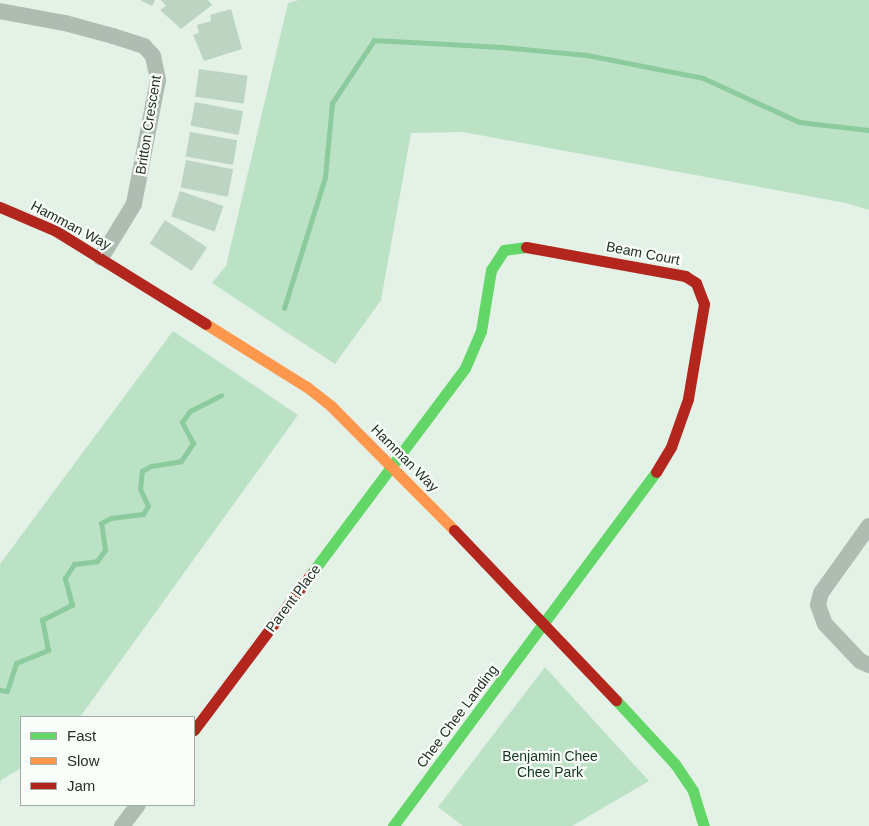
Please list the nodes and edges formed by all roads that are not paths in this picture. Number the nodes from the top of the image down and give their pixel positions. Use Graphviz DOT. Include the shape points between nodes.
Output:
graph roads {
  1 [pos="0,11"];
  2 [pos="0,207"];
  3 [pos="101,258"];
  4 [pos="392,465"];
  5 [pos="869,526"];
  6 [pos="545,623"];
  7 [pos="869,665"];
  8 [pos="195,729"];
  9 [pos="137,806"];
  10 [pos="122,826"];
  11 [pos="393,826"];
  12 [pos="704,826"];
  1 -- 3 [label="street, Britton Crescent" via="113,36 144,46 153,56 158,80 134,204"];
  2 -- 3 [label="street, Hamman Way" via="56,232"];
  3 -- 4 [label="street, Hamman Way" via="307,387"];
  4 -- 6 [label="street, Hamman Way"];
  4 -- 6 [label="street, Beam Court" via="475,350 491,270 504,250 519,246 534,248 685,276 696,283 704,304 703,320 688,399 671,448 649,484"];
  4 -- 8 [label="street, Parent Place"];
  5 -- 7 [label="street" via="821,593 818,605 825,624 860,661"];
  6 -- 11 [label="street, Chee Chee Landing"];
  6 -- 12 [label="street, Hamman Way" via="675,764 693,791"];
  9 -- 10 [label="street"];
}
